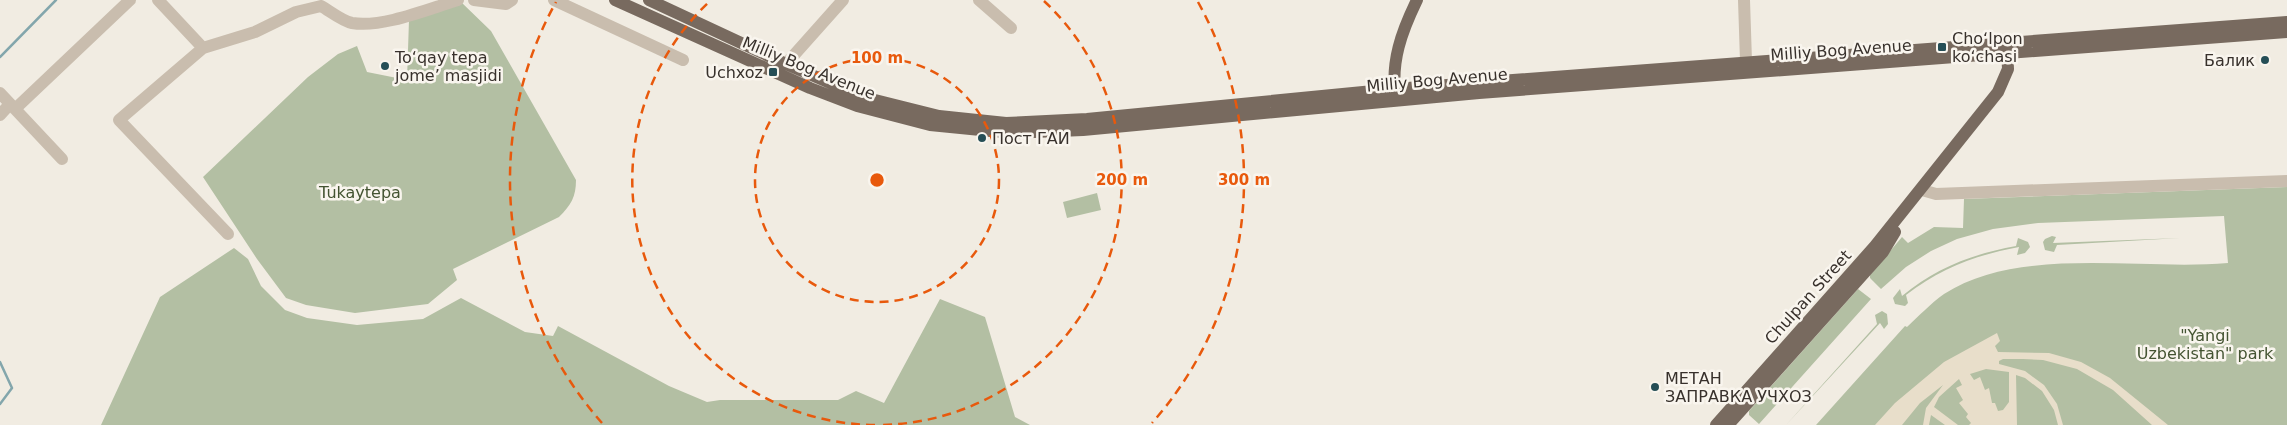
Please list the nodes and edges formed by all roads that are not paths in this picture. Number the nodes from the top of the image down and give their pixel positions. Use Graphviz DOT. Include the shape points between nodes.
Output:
graph roads {
  1 [pos="130,0"];
  2 [pos="158,0"];
  3 [pos="458,0"];
  4 [pos="474,0"];
  5 [pos="512,0"];
  6 [pos="554,0"];
  7 [pos="615,0"];
  8 [pos="649,0"];
  9 [pos="843,0"];
  10 [pos="979,0"];
  11 [pos="1417,0"];
  12 [pos="1744,0"];
  13 [pos="316,3"];
  14 [pos="668,9"];
  15 [pos="662,22"];
  16 [pos="2287,22"];
  17 [pos="1011,28"];
  18 [pos="2287,32"];
  19 [pos="203,48"];
  20 [pos="2007,49"];
  21 [pos="683,60"];
  22 [pos="1746,61"];
  23 [pos="786,64"];
  24 [pos="1637,75"];
  25 [pos="0,93"];
  26 [pos="1395,94"];
  27 [pos="13,107"];
  28 [pos="0,115"];
  29 [pos="62,159"];
  30 [pos="2287,181"];
  31 [pos="1922,190"];
  32 [pos="228,234"];
  33 [pos="1716,425"];
  34 [pos="1728,425"];
  1 -- 27 [label="street"];
  2 -- 19 [label="street"];
  3 -- 13 [label="street" via="411,15 351,23"];
  4 -- 5 [label="street" via="506,4"];
  6 -- 21 [label="street"];
  7 -- 15 [label="main road, Milliy Bog Avenue"];
  8 -- 14 [label="main road, Milliy Bog Avenue"];
  9 -- 23 [label="street"];
  10 -- 17 [label="street"];
  11 -- 26 [label="main road" via="1401,33 1394,72"];
  12 -- 22 [label="street"];
  13 -- 19 [label="street" via="255,32"];
  14 -- 15 [label="main road"];
  14 -- 23 [label="main road, Milliy Bog Avenue"];
  15 -- 26 [label="main road, Milliy Bog Avenue" via="836,100 886,116 966,130 1018,133 1083,130"];
  16 -- 20 [label="main road, Milliy Bog Avenue"];
  18 -- 20 [label="main road, Milliy Bog Avenue"];
  19 -- 32 [label="street" via="118,121"];
  20 -- 22 [label="main road, Milliy Bog Avenue"];
  20 -- 24 [label="main road, Milliy Bog Avenue"];
  20 -- 31 [label="main road, Chulpan Street" via="2006,75 1998,92"];
  22 -- 24 [label="main road, Milliy Bog Avenue"];
  23 -- 26 [label="main road, Milliy Bog Avenue" via="842,89 890,105 939,116 1006,123 1087,120"];
  24 -- 26 [label="main road, Milliy Bog Avenue"];
  25 -- 27 [label="street"];
  27 -- 28 [label="street"];
  27 -- 29 [label="street"];
  30 -- 31 [label="street" via="1936,194"];
  31 -- 33 [label="main road, Chulpan Street"];
  31 -- 34 [label="main road, Chulpan Street" via="1883,252"];
}
